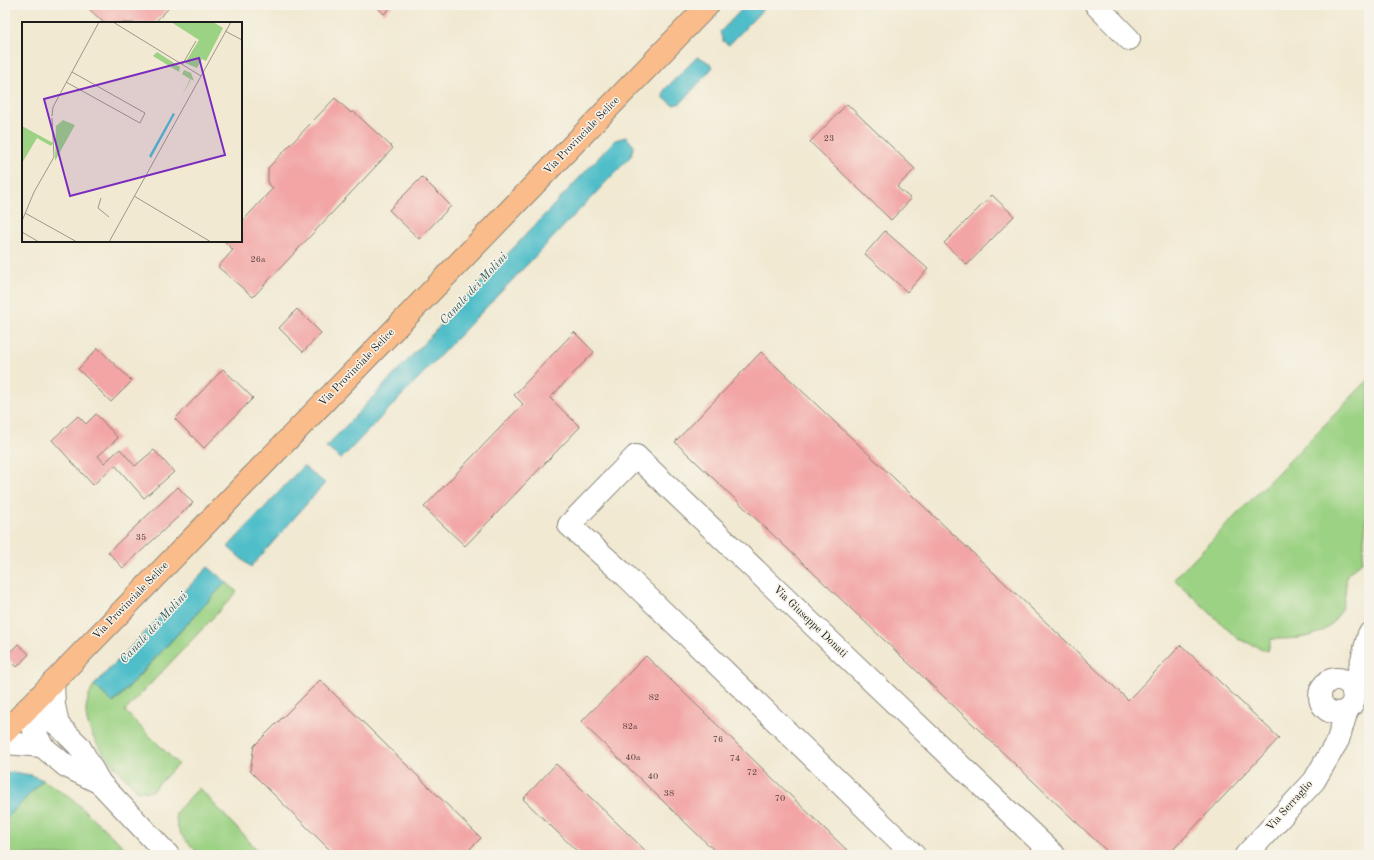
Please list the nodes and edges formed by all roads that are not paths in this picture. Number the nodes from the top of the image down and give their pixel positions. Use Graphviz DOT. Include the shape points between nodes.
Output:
graph roads {
  1 [pos="708,5"];
  2 [pos="1096,5"];
  3 [pos="1129,39"];
  4 [pos="1369,634"];
  5 [pos="53,682"];
  6 [pos="26,710"];
  7 [pos="58,726"];
  8 [pos="5,732"];
  9 [pos="5,743"];
  10 [pos="42,746"];
  11 [pos="100,782"];
  12 [pos="157,851"];
  13 [pos="914,855"];
  14 [pos="1054,855"];
  15 [pos="1246,855"];
  1 -- 5 [label="main road, Via Provinciale Selice"];
  2 -- 3 [label="street"];
  4 -- 15 [label="street, Via Serraglio" via="1362,661 1342,698 1321,768 1314,781"];
  5 -- 6 [label="main road, Via Provinciale Selice"];
  5 -- 7 [label="street"];
  6 -- 7 [label="street"];
  6 -- 8 [label="main road, Via Provinciale Selice"];
  6 -- 10 [label="street"];
  7 -- 11 [label="street" via="79,746"];
  9 -- 10 [label="street"];
  10 -- 11 [label="street" via="66,766"];
  11 -- 12 [label="street"];
  13 -- 14 [label="street, Via Giuseppe Donati" via="626,576 569,525 636,456"];
}
